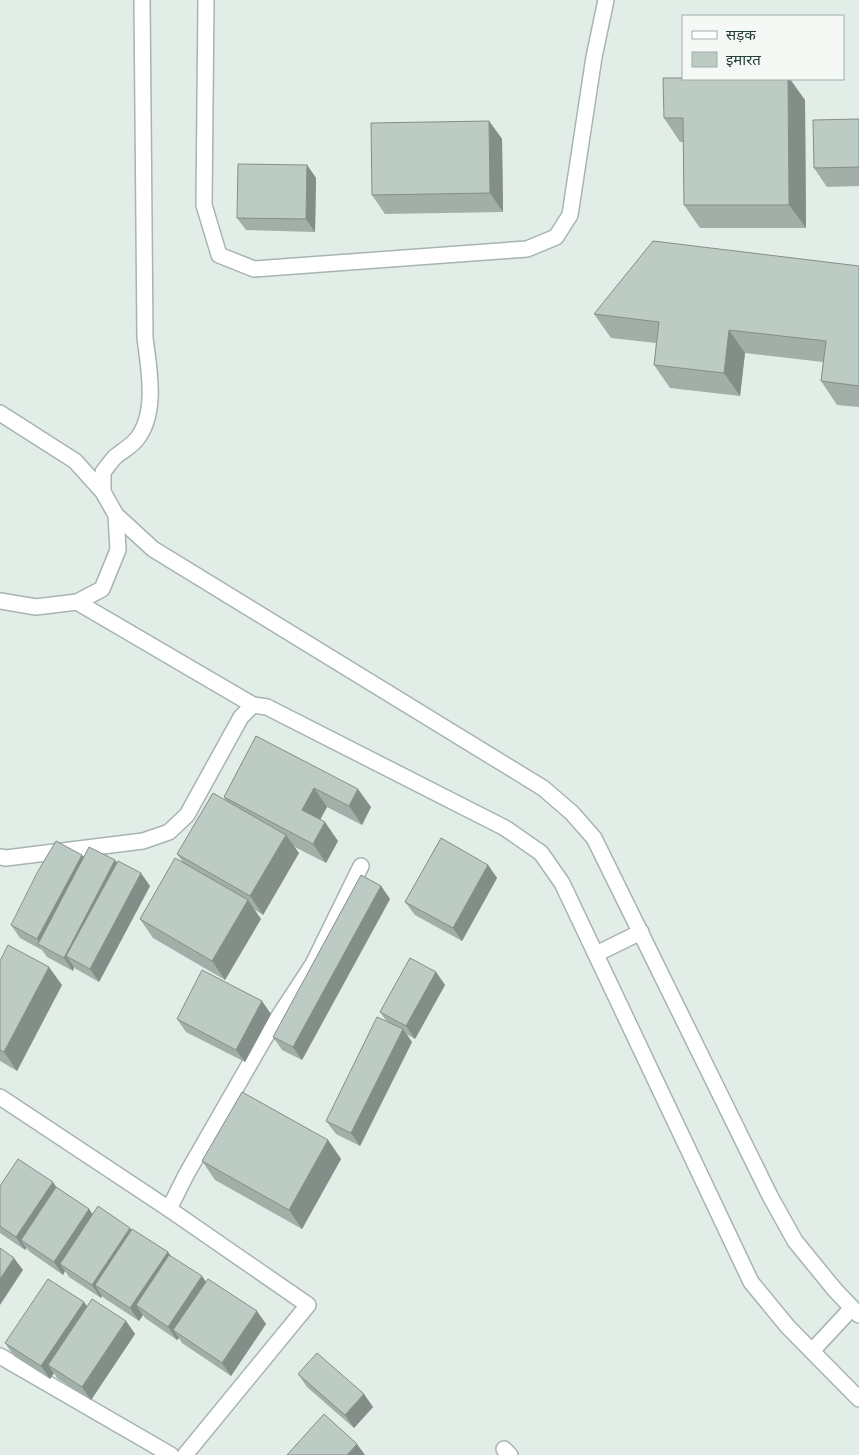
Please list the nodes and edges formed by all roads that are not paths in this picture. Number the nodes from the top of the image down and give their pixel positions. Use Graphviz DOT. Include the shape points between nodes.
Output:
graph roads {
  1 [pos="142,0"];
  2 [pos="206,0"];
  3 [pos="606,0"];
  4 [pos="0,413"];
  5 [pos="103,492"];
  6 [pos="116,516"];
  7 [pos="0,601"];
  8 [pos="77,602"];
  9 [pos="253,705"];
  10 [pos="0,857"];
  11 [pos="361,866"];
  12 [pos="640,932"];
  13 [pos="596,954"];
  14 [pos="0,1097"];
  15 [pos="169,1209"];
  16 [pos="856,1311"];
  17 [pos="812,1351"];
  18 [pos="0,1356"];
  19 [pos="859,1399"];
  20 [pos="171,1455"];
  21 [pos="185,1455"];
  1 -- 5 [label="street" via="145,338 151,384 144,429 103,472"];
  2 -- 3 [label="street" via="204,205 219,255 254,269 527,249 556,237 570,214"];
  4 -- 5 [label="street" via="75,460"];
  5 -- 6 [label="street"];
  6 -- 8 [label="street" via="118,550 102,590"];
  6 -- 12 [label="street" via="153,549 543,788 594,838"];
  7 -- 8 [label="street" via="36,607"];
  8 -- 9 [label="street"];
  9 -- 10 [label="street" via="241,717 187,815 169,832 143,841"];
  9 -- 13 [label="street" via="268,706 505,828 541,853 562,883"];
  11 -- 15 [label="street" via="313,964 264,1039"];
  12 -- 13 [label="street"];
  12 -- 16 [label="street" via="795,1241"];
  13 -- 17 [label="street" via="751,1282 788,1328"];
  14 -- 15 [label="street"];
  15 -- 21 [label="street" via="308,1305"];
  16 -- 17 [label="street"];
  17 -- 19 [label="street"];
  18 -- 20 [label="street"];
}
